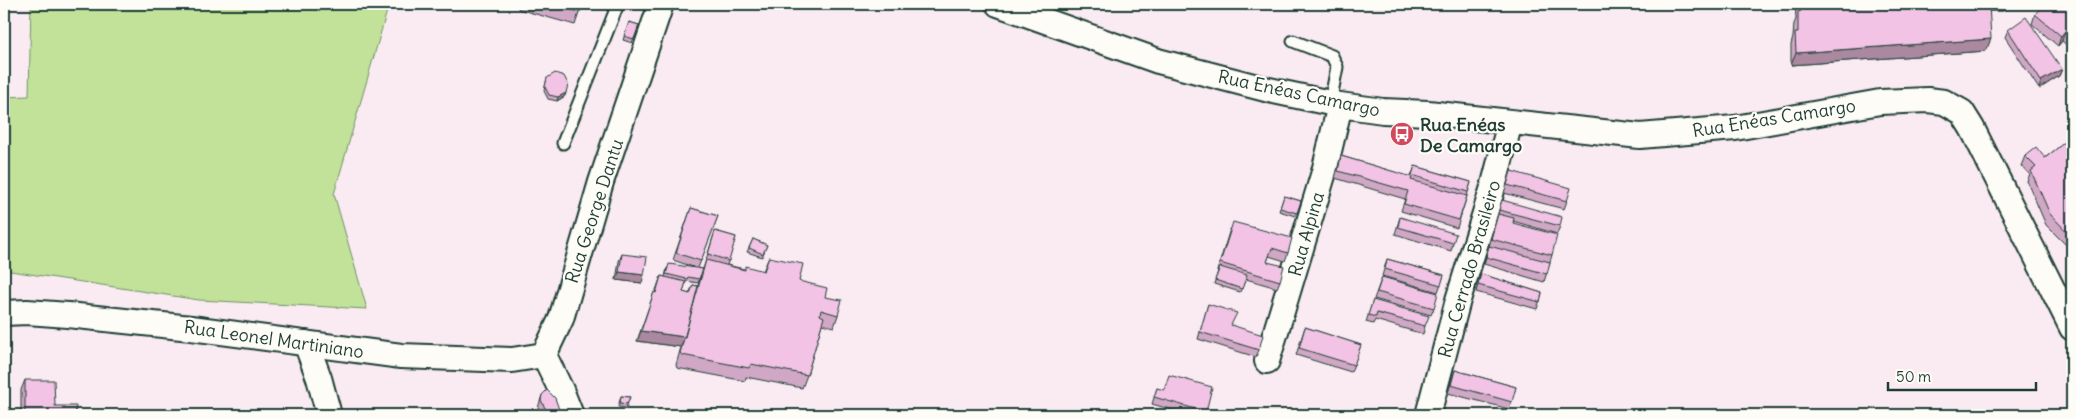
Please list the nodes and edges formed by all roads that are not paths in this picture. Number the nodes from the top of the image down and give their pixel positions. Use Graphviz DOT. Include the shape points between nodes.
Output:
graph roads {
  1 [pos="618,4"];
  2 [pos="661,4"];
  3 [pos="998,4"];
  4 [pos="1293,41"];
  5 [pos="1335,104"];
  6 [pos="1510,122"];
  7 [pos="563,143"];
  8 [pos="4,312"];
  9 [pos="2072,328"];
  10 [pos="306,343"];
  11 [pos="544,355"];
  12 [pos="1267,361"];
  13 [pos="329,415"];
  14 [pos="571,415"];
  15 [pos="1428,415"];
  1 -- 7 [label="lane"];
  2 -- 11 [label="street, Rua George Dantu" via="601,182 561,318"];
  3 -- 5 [label="street, Rua Enéas Camargo" via="1158,61"];
  4 -- 5 [label="lane" via="1332,56 1337,67"];
  5 -- 6 [label="street, Rua Enéas Camargo"];
  5 -- 12 [label="street, Rua Alpina" via="1324,172"];
  6 -- 9 [label="street, Rua Enéas Camargo" via="1640,136 1735,128 1880,102 1944,102 1962,112 1972,128"];
  6 -- 15 [label="street, Rua Cerrado Brasileiro"];
  8 -- 10 [label="street, Rua Leonel Martiniano" via="68,315"];
  10 -- 11 [label="street, Rua Leonel Martiniano" via="400,356 512,360"];
  10 -- 13 [label="street"];
  11 -- 14 [label="street"];
}
